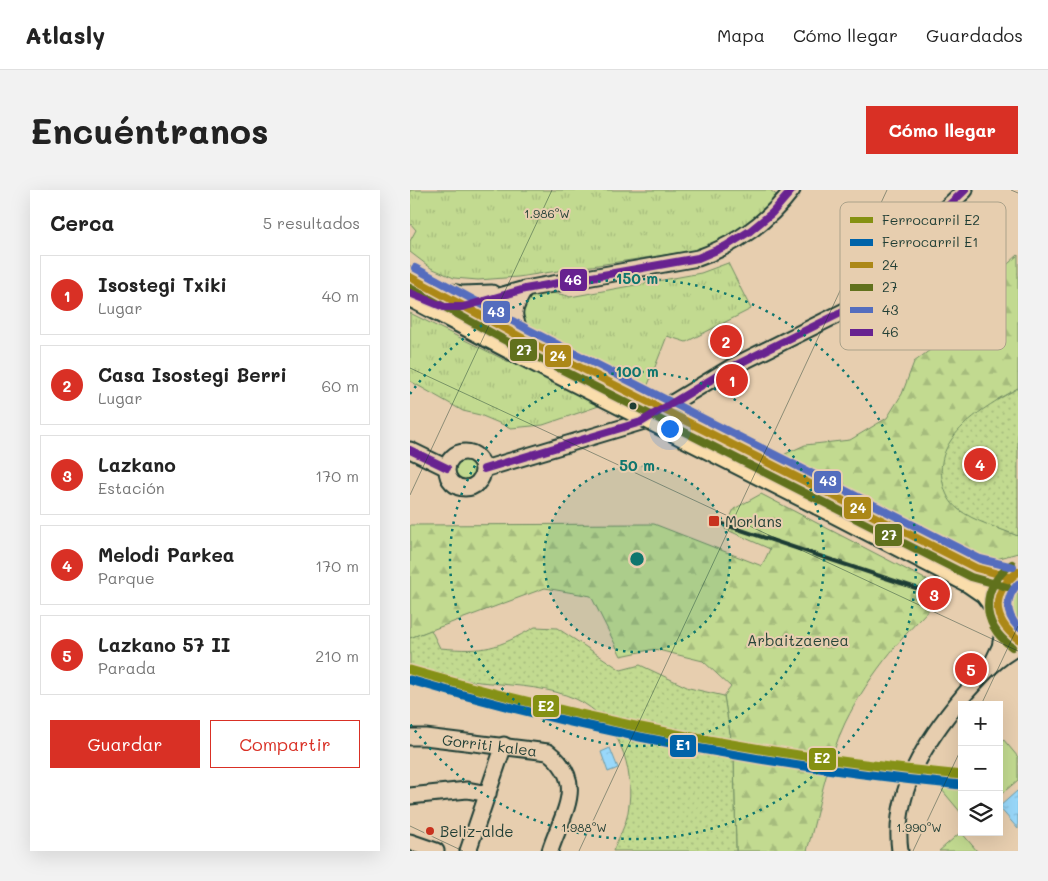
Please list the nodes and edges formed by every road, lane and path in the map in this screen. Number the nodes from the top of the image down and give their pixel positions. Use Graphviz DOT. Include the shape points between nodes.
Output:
graph roads {
  1 [pos="792,190"];
  2 [pos="965,190"];
  3 [pos="952,202"];
  4 [pos="414,288"];
  5 [pos="525,289"];
  6 [pos="462,308"];
  7 [pos="840,313"];
  8 [pos="521,346"];
  9 [pos="410,450"];
  10 [pos="447,468"];
  11 [pos="484,469"];
  12 [pos="821,497"];
  13 [pos="1014,574"];
  14 [pos="1006,625"];
  15 [pos="1018,647"];
  16 [pos="991,665"];
  17 [pos="410,737"];
  18 [pos="504,745"];
  19 [pos="488,794"];
  20 [pos="410,796"];
  21 [pos="410,842"];
  22 [pos="436,851"];
  23 [pos="468,851"];
  24 [pos="550,851"];
  25 [pos="900,851"];
  1 -- 5 [label="street" via="761,225 724,249 668,265"];
  2 -- 3 [label="street"];
  4 -- 5 [label="street" via="462,294"];
  4 -- 6 [label="main road"];
  4 -- 8 [label="main road"];
  5 -- 6 [label="street"];
  5 -- 8 [label="street" via="514,306"];
  6 -- 8 [label="main road"];
  7 -- 11 [label="street" via="732,367 632,426"];
  8 -- 12 [label="main road, bridge"];
  9 -- 10 [label="street"];
  10 -- 11 [label="street" via="456,454 469,452 479,458"];
  10 -- 11 [label="street" via="451,481 462,488 478,483"];
  12 -- 13 [label="main road" via="976,568"];
  12 -- 14 [label="main road" via="985,593"];
  13 -- 14 [label="main road" via="1000,591"];
  14 -- 16 [label="street"];
  15 -- 16 [label="street"];
  16 -- 25 [label="street" via="950,711 916,763 900,818"];
  17 -- 18 [label="street, Gorriti kalea"];
  18 -- 19 [label="street"];
  18 -- 24 [label="street, Gorriti kalea" via="548,752 562,762 570,780 570,795"];
  19 -- 20 [label="street" via="467,790"];
  19 -- 23 [label="street"];
  21 -- 22 [label="street"];
}
